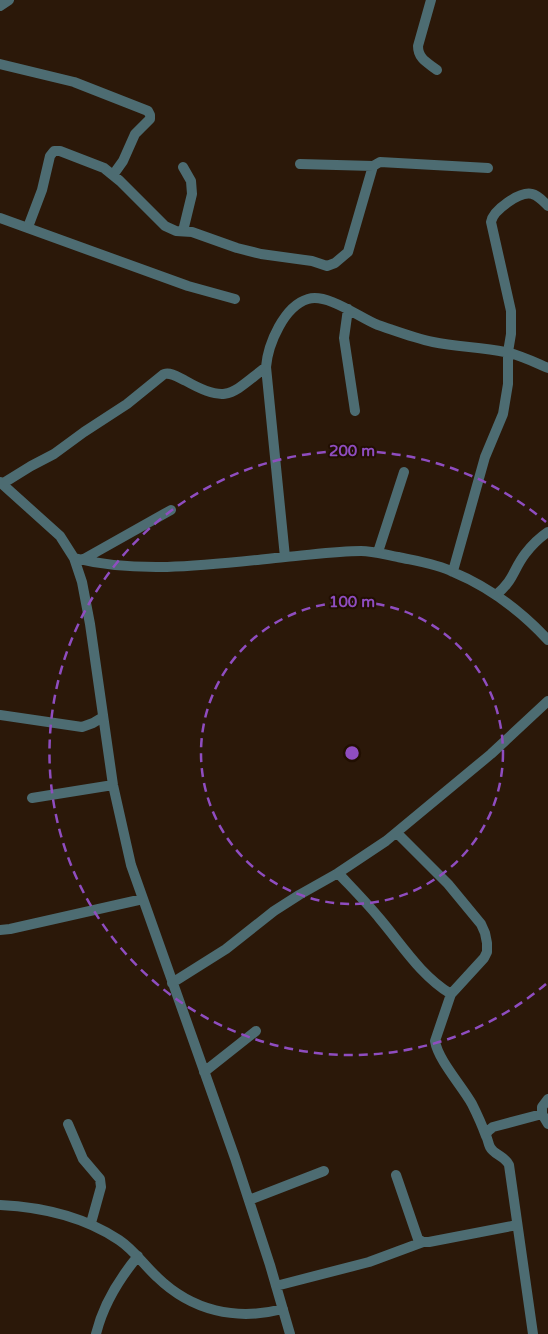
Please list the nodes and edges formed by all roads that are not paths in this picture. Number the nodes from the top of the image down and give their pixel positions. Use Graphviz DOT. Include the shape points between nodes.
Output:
graph roads {
  1 [pos="9,0"];
  2 [pos="431,0"];
  3 [pos="0,6"];
  4 [pos="0,64"];
  5 [pos="438,70"];
  6 [pos="300,164"];
  7 [pos="373,166"];
  8 [pos="183,167"];
  9 [pos="488,168"];
  10 [pos="113,175"];
  11 [pos="548,206"];
  12 [pos="0,218"];
  13 [pos="28,227"];
  14 [pos="183,231"];
  15 [pos="235,299"];
  16 [pos="348,310"];
  17 [pos="508,352"];
  18 [pos="266,367"];
  19 [pos="548,368"];
  20 [pos="355,411"];
  21 [pos="404,472"];
  22 [pos="1,483"];
  23 [pos="171,510"];
  24 [pos="548,532"];
  25 [pos="378,552"];
  26 [pos="285,557"];
  27 [pos="78,560"];
  28 [pos="453,571"];
  29 [pos="496,595"];
  30 [pos="548,640"];
  31 [pos="548,701"];
  32 [pos="0,715"];
  33 [pos="103,717"];
  34 [pos="113,785"];
  35 [pos="32,798"];
  36 [pos="397,833"];
  37 [pos="338,873"];
  38 [pos="143,899"];
  39 [pos="0,930"];
  40 [pos="172,983"];
  41 [pos="451,994"];
  42 [pos="256,1031"];
  43 [pos="204,1072"];
  44 [pos="548,1099"];
  45 [pos="542,1114"];
  46 [pos="68,1124"];
  47 [pos="548,1124"];
  48 [pos="486,1136"];
  49 [pos="324,1171"];
  50 [pos="396,1175"];
  51 [pos="249,1200"];
  52 [pos="0,1205"];
  53 [pos="91,1223"];
  54 [pos="517,1225"];
  55 [pos="422,1242"];
  56 [pos="138,1256"];
  57 [pos="276,1286"];
  58 [pos="283,1309"];
  59 [pos="96,1334"];
  60 [pos="290,1334"];
  61 [pos="533,1334"];
  1 -- 3 [label="street"];
  2 -- 5 [label="street" via="418,53"];
  4 -- 10 [label="street" via="74,82 148,111 150,119 135,134"];
  6 -- 7 [label="street"];
  7 -- 9 [label="street" via="380,162"];
  7 -- 14 [label="street" via="348,252 327,266 261,254"];
  8 -- 14 [label="street" via="191,181 192,194"];
  10 -- 13 [label="street" via="66,152 54,151"];
  10 -- 14 [label="street" via="165,226"];
  11 -- 17 [label="street" via="536,195 524,194 508,202 491,218 512,311"];
  12 -- 13 [label="street"];
  13 -- 15 [label="street" via="188,286"];
  16 -- 17 [label="street" via="372,322 434,342"];
  16 -- 18 [label="street" via="334,303 309,298 294,306 272,341"];
  16 -- 20 [label="street" via="344,338"];
  17 -- 19 [label="street"];
  17 -- 28 [label="street" via="508,384 503,414 485,457"];
  18 -- 22 [label="street" via="228,394 218,395 201,390 173,374 164,374 54,454"];
  18 -- 26 [label="street"];
  21 -- 25 [label="street"];
  22 -- 27 [label="street" via="60,536"];
  23 -- 27 [label="street"];
  24 -- 29 [label="street" via="524,555 513,577"];
  25 -- 26 [label="street"];
  25 -- 28 [label="street"];
  26 -- 27 [label="street" via="179,567 110,566"];
  27 -- 33 [label="street"];
  28 -- 29 [label="street"];
  29 -- 30 [label="street"];
  31 -- 36 [label="street"];
  32 -- 33 [label="street" via="82,726"];
  33 -- 34 [label="street"];
  34 -- 35 [label="street"];
  34 -- 38 [label="street" via="131,865"];
  36 -- 37 [label="street"];
  36 -- 41 [label="street" via="448,884 486,933 487,952 484,958"];
  37 -- 40 [label="street" via="274,911 226,949"];
  37 -- 41 [label="street" via="414,961"];
  38 -- 39 [label="street"];
  38 -- 40 [label="street"];
  40 -- 43 [label="street"];
  41 -- 48 [label="street" via="436,1034 436,1047 471,1104"];
  42 -- 43 [label="street"];
  43 -- 51 [label="street"];
  44 -- 45 [label="street" via="542,1107"];
  45 -- 47 [label="street"];
  45 -- 48 [label="street" via="493,1127"];
  46 -- 53 [label="street" via="83,1159 100,1179"];
  48 -- 54 [label="street" via="490,1148 509,1165"];
  49 -- 51 [label="street"];
  50 -- 55 [label="street"];
  51 -- 57 [label="street"];
  52 -- 53 [label="street" via="61,1213"];
  53 -- 56 [label="street"];
  54 -- 55 [label="street"];
  54 -- 61 [label="street"];
  55 -- 57 [label="street" via="369,1262"];
  56 -- 58 [label="street" via="169,1287 188,1300 216,1311 262,1314"];
  56 -- 59 [label="street" via="103,1309"];
  57 -- 58 [label="street"];
  58 -- 60 [label="street"];
}
